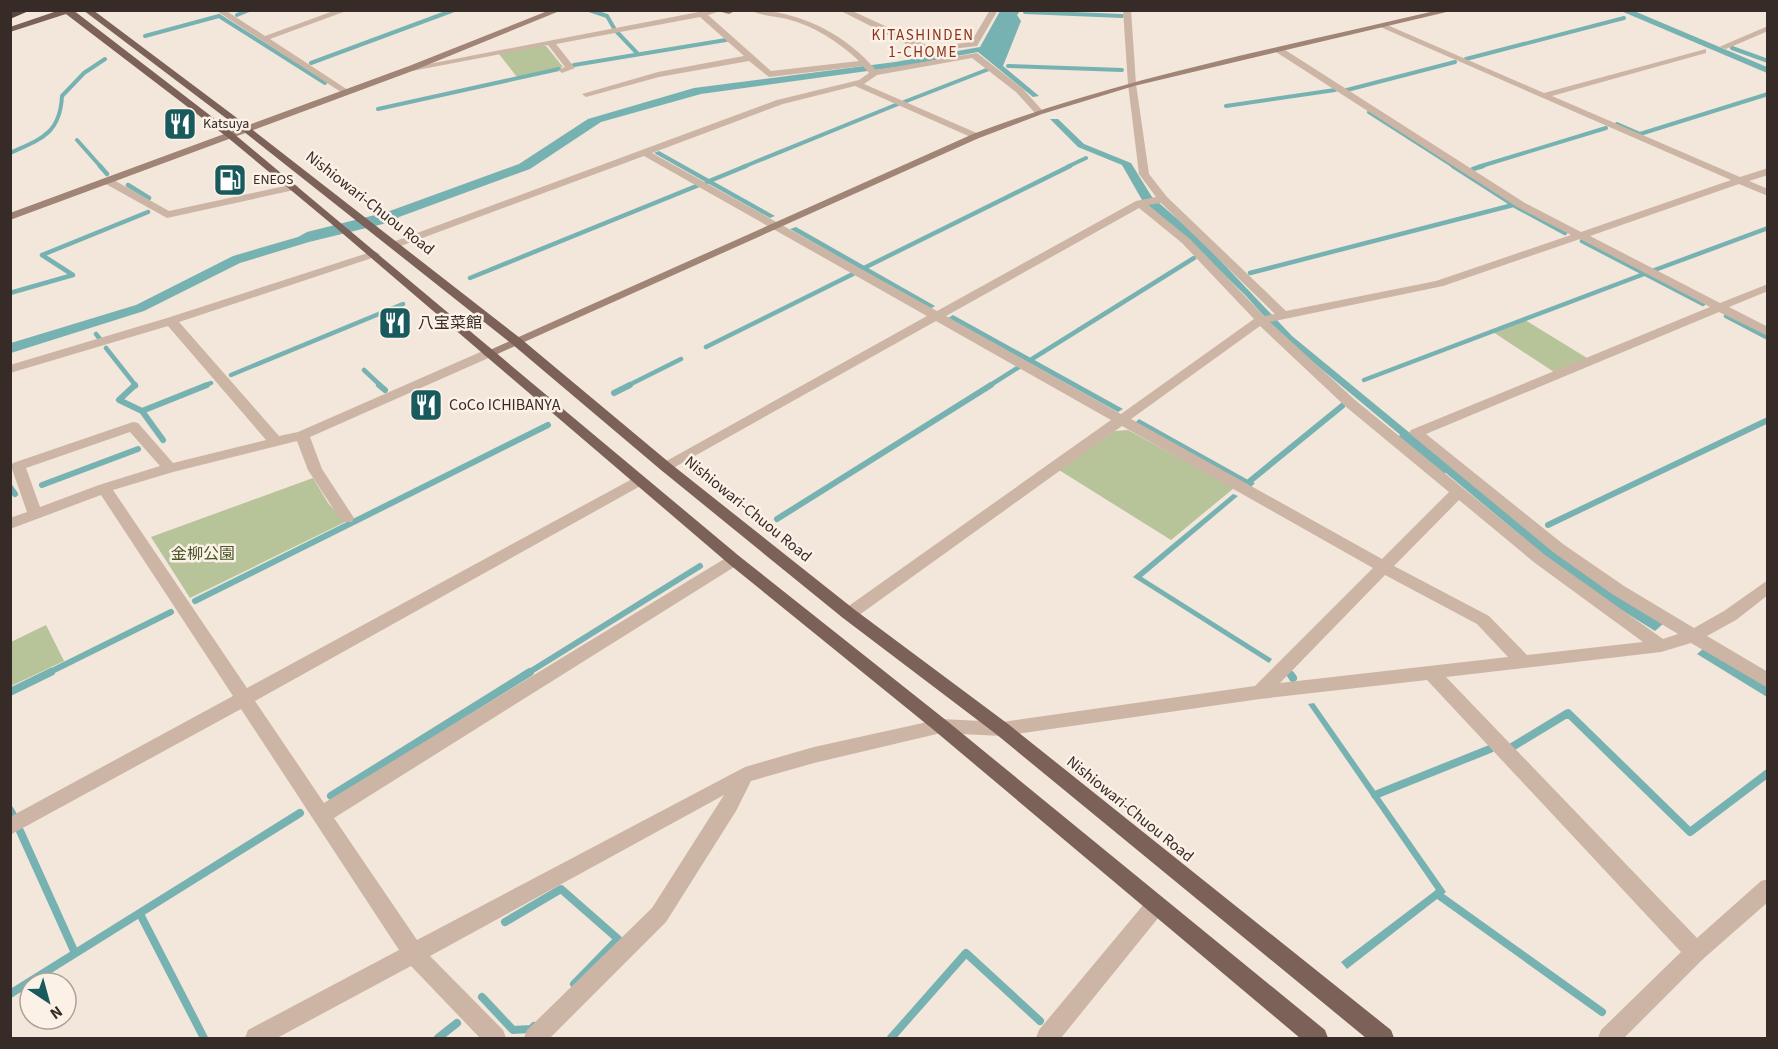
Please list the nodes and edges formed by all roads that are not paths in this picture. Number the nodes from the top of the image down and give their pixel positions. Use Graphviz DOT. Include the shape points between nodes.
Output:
graph roads {
  1 [pos="27,10"];
  2 [pos="87,10"];
  3 [pos="219,10"];
  4 [pos="345,10"];
  5 [pos="558,10"];
  6 [pos="754,10"];
  7 [pos="843,10"];
  8 [pos="994,10"];
  9 [pos="1127,10"];
  10 [pos="1451,10"];
  11 [pos="67,11"];
  12 [pos="718,11"];
  13 [pos="730,11"];
  14 [pos="702,14"];
  15 [pos="10,16"];
  16 [pos="1382,26"];
  17 [pos="1767,28"];
  18 [pos="10,30"];
  19 [pos="263,39"];
  20 [pos="549,42"];
  21 [pos="1723,47"];
  22 [pos="1279,50"];
  23 [pos="937,51"];
  24 [pos="1703,51"];
  25 [pos="749,58"];
  26 [pos="949,60"];
  27 [pos="412,68"];
  28 [pos="870,68"];
  29 [pos="562,70"];
  30 [pos="857,84"];
  31 [pos="1132,84"];
  32 [pos="347,92"];
  33 [pos="586,94"];
  34 [pos="1543,96"];
  35 [pos="1039,112"];
  36 [pos="246,129"];
  37 [pos="230,135"];
  38 [pos="976,136"];
  39 [pos="646,153"];
  40 [pos="1767,171"];
  41 [pos="108,181"];
  42 [pos="1738,181"];
  43 [pos="294,187"];
  44 [pos="1767,193"];
  45 [pos="1160,199"];
  46 [pos="1141,202"];
  47 [pos="10,217"];
  48 [pos="776,226"];
  49 [pos="1580,235"];
  50 [pos="394,245"];
  51 [pos="374,254"];
  52 [pos="1767,287"];
  53 [pos="1718,307"];
  54 [pos="934,316"];
  55 [pos="1282,317"];
  56 [pos="1263,320"];
  57 [pos="171,321"];
  58 [pos="1767,332"];
  59 [pos="516,341"];
  60 [pos="489,353"];
  61 [pos="10,369"];
  62 [pos="1123,420"];
  63 [pos="302,435"];
  64 [pos="275,441"];
  65 [pos="666,466"];
  66 [pos="170,468"];
  67 [pos="639,481"];
  68 [pos="104,488"];
  69 [pos="1459,491"];
  70 [pos="36,514"];
  71 [pos="347,518"];
  72 [pos="10,524"];
  73 [pos="734,560"];
  74 [pos="1383,567"];
  75 [pos="1767,586"];
  76 [pos="849,614"];
  77 [pos="1695,636"];
  78 [pos="1661,646"];
  79 [pos="1524,662"];
  80 [pos="1430,672"];
  81 [pos="1767,681"];
  82 [pos="1260,693"];
  83 [pos="244,698"];
  84 [pos="941,726"];
  85 [pos="1002,729"];
  86 [pos="745,776"];
  87 [pos="322,815"];
  88 [pos="10,827"];
  89 [pos="1767,888"];
  90 [pos="1156,905"];
  91 [pos="1696,952"];
  92 [pos="414,953"];
  93 [pos="256,1038"];
  94 [pos="495,1038"];
  95 [pos="535,1038"];
  96 [pos="1047,1038"];
  97 [pos="1317,1038"];
  98 [pos="1383,1038"];
  99 [pos="1609,1038"];
  1 -- 15 [label="highway"];
  2 -- 36 [label="main road, Nishiowari-Chuou Road"];
  3 -- 19 [label="street"];
  4 -- 19 [label="street"];
  5 -- 27 [label="street"];
  6 -- 28 [label="street" via="805,22 833,38"];
  7 -- 23 [label="street" via="915,45"];
  8 -- 23 [label="street" via="974,44"];
  9 -- 31 [label="street"];
  10 -- 16 [label="street"];
  11 -- 18 [label="main road"];
  11 -- 37 [label="main road, Nishiowari-Chuou Road"];
  12 -- 13 [label="street"];
  12 -- 14 [label="street"];
  14 -- 20 [label="street"];
  14 -- 25 [label="street"];
  16 -- 22 [label="street"];
  16 -- 34 [label="street"];
  17 -- 21 [label="street"];
  19 -- 32 [label="street"];
  20 -- 27 [label="street"];
  20 -- 29 [label="street" via="571,68"];
  22 -- 31 [label="street"];
  22 -- 49 [label="street" via="1521,205"];
  23 -- 26 [label="street"];
  24 -- 34 [label="street"];
  25 -- 28 [label="street" via="775,75"];
  25 -- 33 [label="street" via="658,75"];
  26 -- 28 [label="street"];
  26 -- 35 [label="street" via="974,56 1019,90"];
  27 -- 32 [label="street"];
  28 -- 30 [label="street"];
  30 -- 38 [label="street"];
  30 -- 39 [label="street" via="780,102"];
  31 -- 35 [label="street"];
  31 -- 45 [label="street" via="1144,174"];
  32 -- 36 [label="street"];
  34 -- 42 [label="street"];
  35 -- 38 [label="street"];
  36 -- 37 [label="street"];
  36 -- 50 [label="main road, Nishiowari-Chuou Road"];
  37 -- 41 [label="street"];
  37 -- 43 [label="main road, Nishiowari-Chuou Road"];
  38 -- 48 [label="street"];
  39 -- 48 [label="street"];
  39 -- 50 [label="street"];
  40 -- 42 [label="street"];
  41 -- 43 [label="street" via="167,215"];
  41 -- 47 [label="street"];
  42 -- 44 [label="street"];
  42 -- 49 [label="street"];
  43 -- 51 [label="main road, Nishiowari-Chuou Road"];
  45 -- 46 [label="street"];
  45 -- 55 [label="street"];
  46 -- 54 [label="street"];
  46 -- 56 [label="street" via="1186,241"];
  48 -- 54 [label="street"];
  48 -- 59 [label="street"];
  49 -- 53 [label="street"];
  49 -- 55 [label="street" via="1439,284"];
  50 -- 59 [label="main road, Nishiowari-Chuou Road"];
  51 -- 57 [label="street"];
  51 -- 60 [label="main road, Nishiowari-Chuou Road"];
  52 -- 53 [label="street"];
  53 -- 58 [label="street"];
  53 -- 77 [label="street" via="1416,432 1558,548"];
  54 -- 62 [label="street"];
  54 -- 65 [label="street"];
  55 -- 56 [label="street"];
  56 -- 62 [label="street"];
  56 -- 69 [label="street" via="1350,402"];
  57 -- 61 [label="street"];
  57 -- 64 [label="street"];
  59 -- 60 [label="street"];
  59 -- 65 [label="main road, Nishiowari-Chuou Road"];
  60 -- 63 [label="street"];
  60 -- 67 [label="main road, Nishiowari-Chuou Road"];
  62 -- 74 [label="street"];
  62 -- 76 [label="street"];
  63 -- 64 [label="street"];
  63 -- 71 [label="street" via="315,470"];
  64 -- 66 [label="street"];
  65 -- 76 [label="main road, Nishiowari-Chuou Road"];
  66 -- 68 [label="street"];
  66 -- 70 [label="street" via="133,426 18,466"];
  67 -- 73 [label="main road, Nishiowari-Chuou Road"];
  67 -- 83 [label="street"];
  68 -- 70 [label="street"];
  68 -- 83 [label="street"];
  69 -- 74 [label="street"];
  69 -- 78 [label="street" via="1540,559"];
  70 -- 72 [label="street"];
  73 -- 84 [label="main road, Nishiowari-Chuou Road"];
  73 -- 87 [label="street"];
  74 -- 79 [label="street" via="1483,620"];
  74 -- 82 [label="street"];
  75 -- 77 [label="street" via="1732,616"];
  76 -- 85 [label="main road, Nishiowari-Chuou Road"];
  77 -- 78 [label="street"];
  77 -- 81 [label="street"];
  78 -- 79 [label="street"];
  79 -- 80 [label="street"];
  80 -- 82 [label="street"];
  80 -- 91 [label="street"];
  82 -- 85 [label="street"];
  83 -- 87 [label="street"];
  83 -- 88 [label="street"];
  84 -- 85 [label="street"];
  84 -- 86 [label="street" via="814,755"];
  84 -- 90 [label="main road, Nishiowari-Chuou Road"];
  85 -- 98 [label="main road, Nishiowari-Chuou Road"];
  86 -- 92 [label="street"];
  86 -- 95 [label="street" via="659,915"];
  87 -- 92 [label="street"];
  89 -- 91 [label="street"];
  90 -- 96 [label="street"];
  90 -- 97 [label="main road, Nishiowari-Chuou Road"];
  91 -- 99 [label="street"];
  92 -- 93 [label="street"];
  92 -- 94 [label="street"];
}
